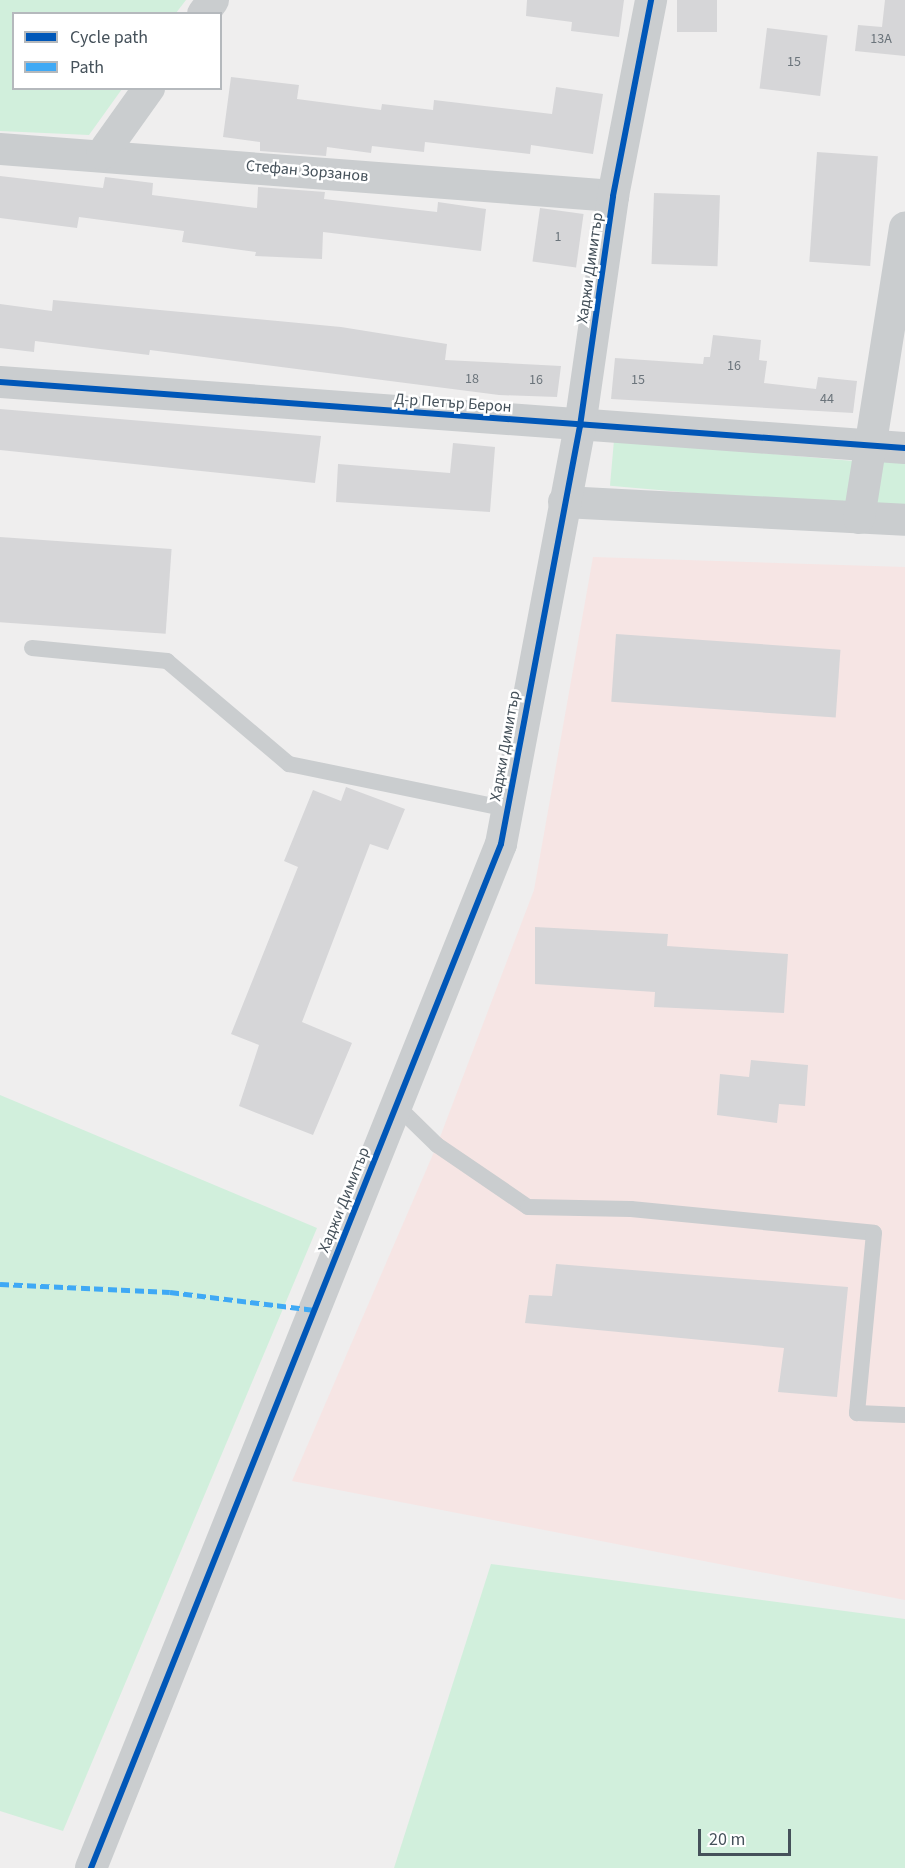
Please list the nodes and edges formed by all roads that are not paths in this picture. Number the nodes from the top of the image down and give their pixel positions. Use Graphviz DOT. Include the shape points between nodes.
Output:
graph roads {
  1 [pos="651,0"];
  2 [pos="148,90"];
  3 [pos="0,149"];
  4 [pos="102,154"];
  5 [pos="613,196"];
  6 [pos="905,228"];
  7 [pos="0,382"];
  8 [pos="580,426"];
  9 [pos="870,446"];
  10 [pos="905,448"];
  11 [pos="564,502"];
  12 [pos="859,518"];
  13 [pos="905,520"];
  14 [pos="32,648"];
  15 [pos="508,809"];
  16 [pos="397,1106"];
  17 [pos="905,1415"];
  18 [pos="91,1868"];
  1 -- 5 [label="street, Хаджи Димитър"];
  2 -- 4 [label="street"];
  3 -- 4 [label="street, Стефан Зорзанов"];
  4 -- 5 [label="street, Стефан Зорзанов"];
  5 -- 8 [label="street, Хаджи Димитър"];
  6 -- 9 [label="street"];
  7 -- 8 [label="street, Д-р Петър Берон"];
  8 -- 9 [label="street, Д-р Петър Берон"];
  8 -- 11 [label="street, Хаджи Димитър"];
  9 -- 10 [label="street, Д-р Петър Берон"];
  9 -- 12 [label="street"];
  11 -- 12 [label="street"];
  11 -- 15 [label="street, Хаджи Димитър"];
  12 -- 13 [label="street"];
  14 -- 15 [label="lane" via="167,661 289,764"];
  15 -- 16 [label="street, Хаджи Димитър" via="501,844"];
  16 -- 17 [label="lane" via="437,1145 528,1207 632,1209 874,1233 856,1413"];
  16 -- 18 [label="street, Хаджи Димитър"];
}
